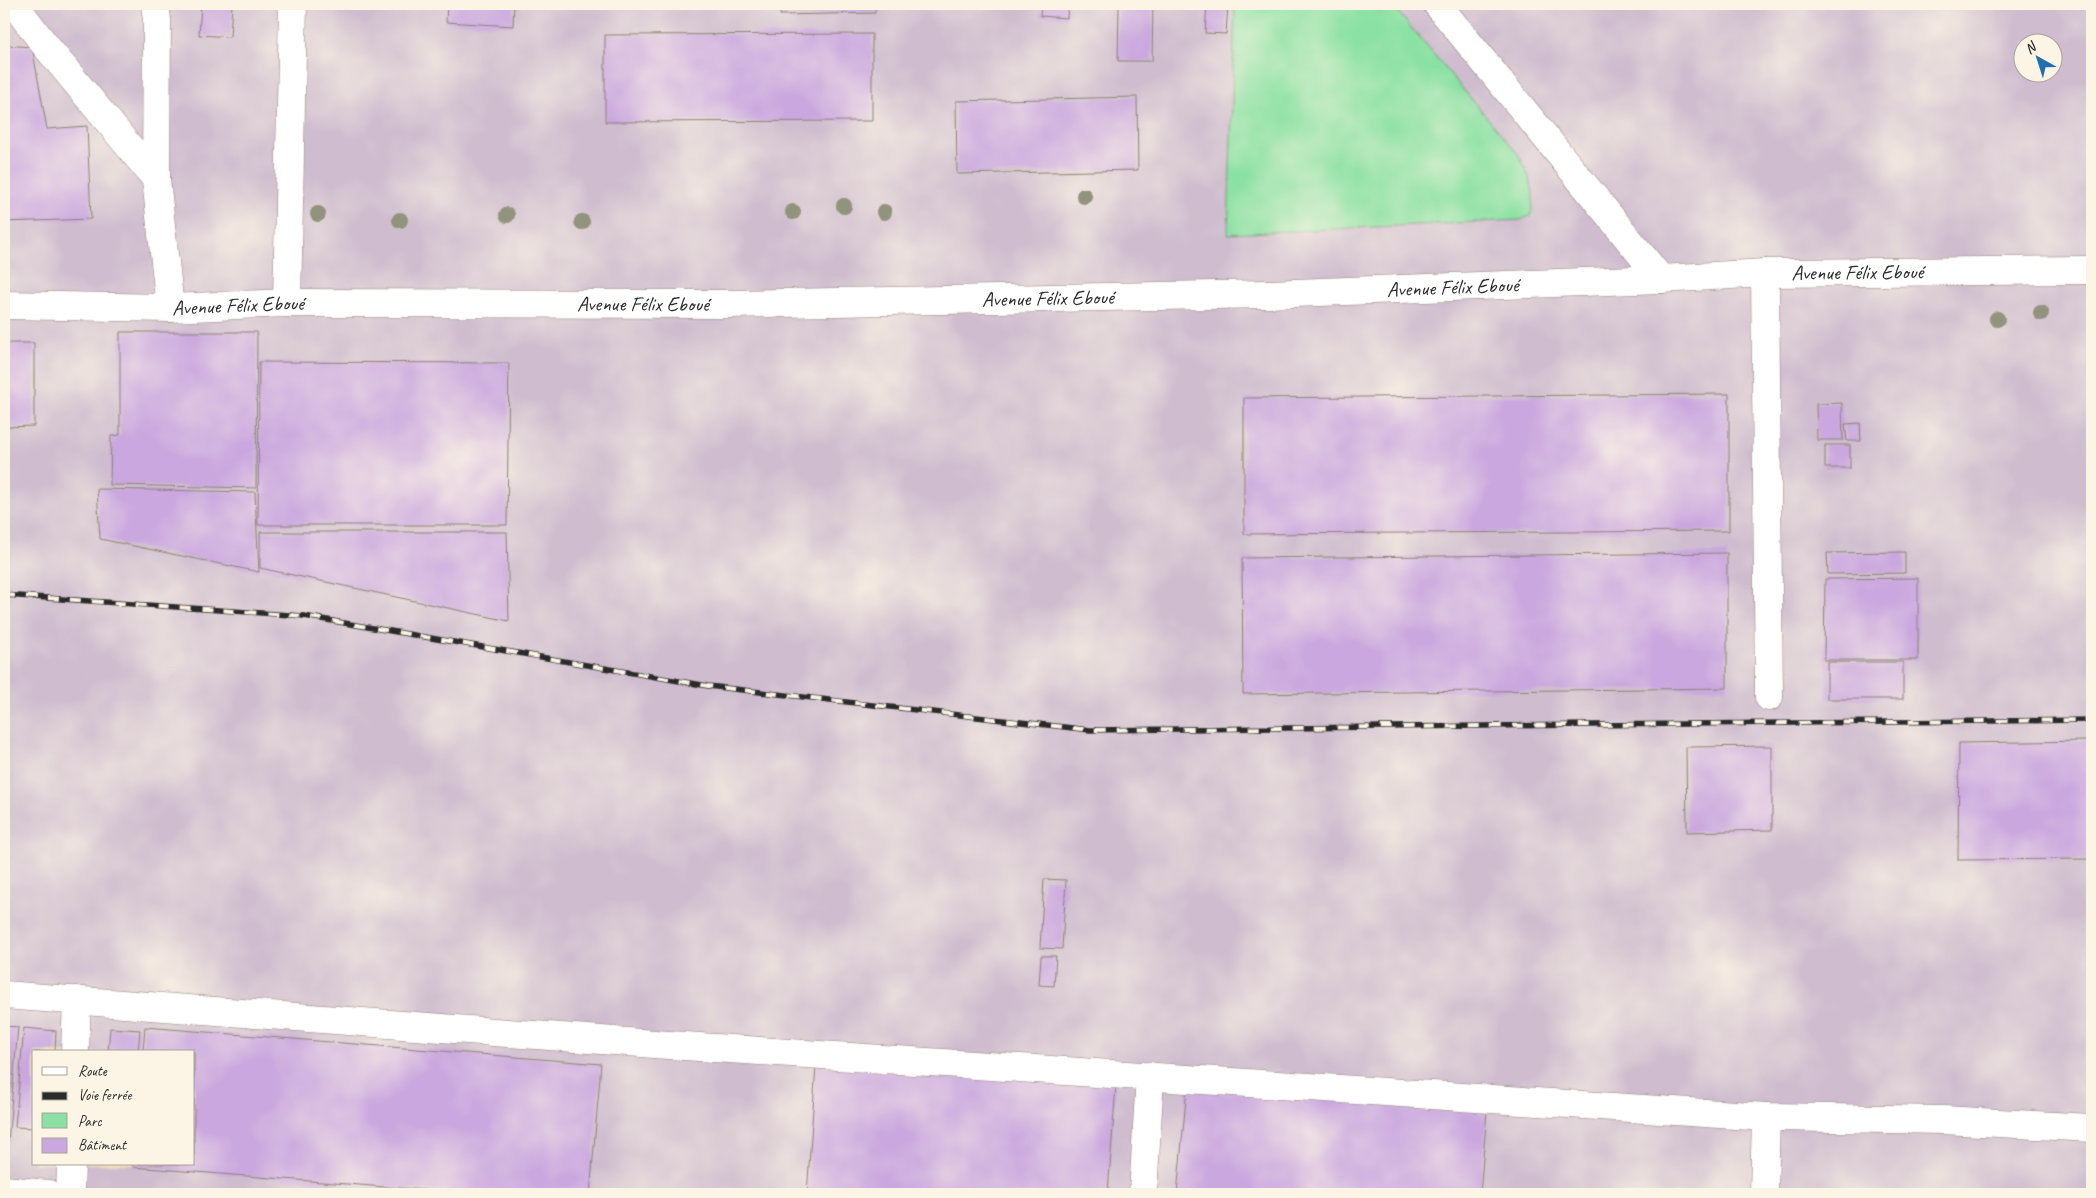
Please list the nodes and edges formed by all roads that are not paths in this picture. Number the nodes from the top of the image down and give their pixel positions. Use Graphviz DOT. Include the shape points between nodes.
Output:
graph roads {
  1 [pos="14,4"];
  2 [pos="156,4"];
  3 [pos="293,4"];
  4 [pos="1437,4"];
  5 [pos="156,179"];
  6 [pos="2092,270"];
  7 [pos="1765,273"];
  8 [pos="1662,279"];
  9 [pos="287,303"];
  10 [pos="4,305"];
  11 [pos="170,308"];
  12 [pos="1769,697"];
  13 [pos="4,995"];
  14 [pos="77,1000"];
  15 [pos="75,1050"];
  16 [pos="1150,1076"];
  17 [pos="1766,1117"];
  18 [pos="2092,1128"];
  19 [pos="71,1166"];
  20 [pos="4,1190"];
  21 [pos="48,1194"];
  22 [pos="70,1194"];
  23 [pos="1143,1194"];
  24 [pos="1764,1194"];
  1 -- 5 [label="street" via="44,45"];
  2 -- 5 [label="street"];
  3 -- 9 [label="street"];
  4 -- 8 [label="street"];
  5 -- 11 [label="street"];
  6 -- 7 [label="street, Avenue Félix Eboué"];
  7 -- 8 [label="street, Avenue Félix Eboué"];
  7 -- 12 [label="street"];
  8 -- 9 [label="street, Avenue Félix Eboué" via="1268,294 739,304"];
  9 -- 11 [label="street, Avenue Félix Eboué"];
  10 -- 11 [label="street, Avenue Félix Eboué"];
  13 -- 14 [label="street"];
  14 -- 15 [label="street"];
  14 -- 16 [label="street" via="654,1044"];
  16 -- 17 [label="street"];
  16 -- 23 [label="street"];
  17 -- 18 [label="street" via="1943,1120"];
  17 -- 24 [label="street"];
  19 -- 22 [label="street"];
  20 -- 21 [label="street"];
}
